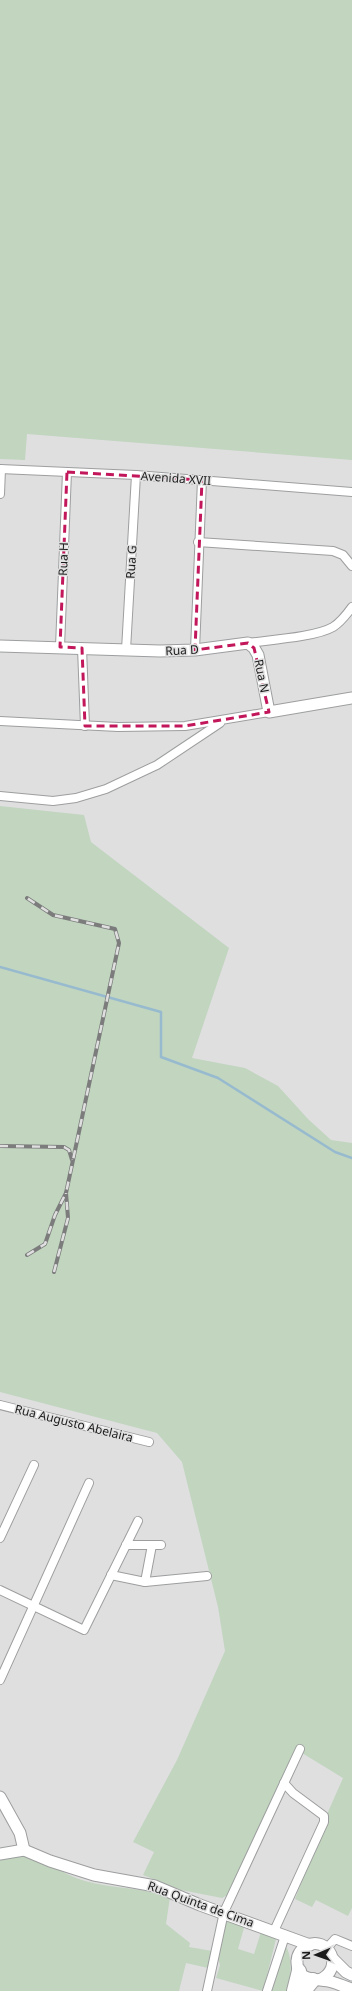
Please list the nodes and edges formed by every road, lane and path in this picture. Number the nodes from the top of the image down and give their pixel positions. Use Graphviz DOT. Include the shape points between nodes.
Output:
graph roads {
  1 [pos="1,469"];
  2 [pos="67,472"];
  3 [pos="136,475"];
  4 [pos="202,480"];
  5 [pos="352,492"];
  6 [pos="0,494"];
  7 [pos="198,542"];
  8 [pos="352,566"];
  9 [pos="352,607"];
  10 [pos="248,644"];
  11 [pos="0,646"];
  12 [pos="60,647"];
  13 [pos="82,648"];
  14 [pos="126,650"];
  15 [pos="195,650"];
  16 [pos="352,698"];
  17 [pos="269,712"];
  18 [pos="224,720"];
  19 [pos="0,722"];
  20 [pos="85,726"];
  21 [pos="0,796"];
  22 [pos="0,1405"];
  23 [pos="149,1442"];
  24 [pos="34,1465"];
  25 [pos="89,1483"];
  26 [pos="138,1521"];
  27 [pos="0,1538"];
  28 [pos="126,1545"];
  29 [pos="152,1545"];
  30 [pos="161,1545"];
  31 [pos="111,1575"];
  32 [pos="207,1576"];
  33 [pos="145,1582"];
  34 [pos="0,1590"];
  35 [pos="34,1606"];
  36 [pos="0,1680"];
  37 [pos="300,1749"];
  38 [pos="284,1783"];
  39 [pos="0,1797"];
  40 [pos="24,1850"];
  41 [pos="0,1854"];
  42 [pos="224,1912"];
  43 [pos="274,1931"];
  44 [pos="285,1936"];
  45 [pos="310,1945"];
  46 [pos="352,1946"];
  47 [pos="326,1948"];
  48 [pos="332,1958"];
  49 [pos="298,1967"];
  50 [pos="352,1975"];
  51 [pos="312,1984"];
  52 [pos="352,1989"];
  53 [pos="207,1991"];
  54 [pos="267,1991"];
  55 [pos="294,1991"];
  1 -- 2 [label="street, Avenida XVII"];
  1 -- 6 [label="street"];
  2 -- 3 [label="street, Avenida XVII"];
  2 -- 12 [label="street, Rua H"];
  3 -- 4 [label="street, Avenida XVII"];
  3 -- 14 [label="street, Rua G"];
  4 -- 5 [label="street, Avenida XVII"];
  4 -- 7 [label="street"];
  7 -- 8 [label="street" via="333,551 343,555"];
  7 -- 15 [label="street"];
  9 -- 10 [label="street, Rua D" via="333,627"];
  10 -- 15 [label="street, Rua D"];
  10 -- 17 [label="street, Rua N" via="258,655"];
  11 -- 12 [label="street, Rua D"];
  12 -- 13 [label="street, Rua D"];
  13 -- 14 [label="street, Rua D"];
  13 -- 20 [label="street"];
  14 -- 15 [label="street, Rua D"];
  16 -- 17 [label="street"];
  17 -- 18 [label="street"];
  18 -- 20 [label="street" via="185,726"];
  18 -- 21 [label="street" via="157,765 106,789 76,798 53,801"];
  19 -- 20 [label="street"];
  22 -- 23 [label="street, Rua Augusto Abelaira"];
  24 -- 27 [label="street"];
  25 -- 35 [label="street"];
  26 -- 28 [label="street"];
  28 -- 29 [label="street"];
  28 -- 31 [label="street"];
  29 -- 30 [label="street"];
  29 -- 33 [label="street"];
  31 -- 33 [label="street"];
  31 -- 35 [label="street" via="84,1630"];
  32 -- 33 [label="street"];
  34 -- 35 [label="street"];
  35 -- 36 [label="street"];
  37 -- 38 [label="street"];
  38 -- 42 [label="street"];
  38 -- 43 [label="street" via="324,1816 324,1822"];
  39 -- 40 [label="street" via="20,1833"];
  40 -- 41 [label="street"];
  40 -- 42 [label="street, Rua Quinta de Cima" via="94,1875 155,1886"];
  42 -- 43 [label="street, Rua Quinta de Cima"];
  42 -- 53 [label="street"];
  43 -- 44 [label="street, Rua Quinta de Cima"];
  44 -- 45 [label="street, Rua Quinta de Cima"];
  44 -- 49 [label="street"];
  44 -- 54 [label="street"];
  45 -- 47 [label="street" via="322,1945"];
  45 -- 49 [label="street" via="299,1953"];
  46 -- 47 [label="street" via="335,1939"];
  47 -- 48 [label="street"];
  48 -- 50 [label="street"];
  48 -- 51 [label="street" via="331,1970 324,1978"];
  49 -- 51 [label="street" via="302,1976"];
  49 -- 55 [label="highway"];
  51 -- 52 [label="street" via="331,1982"];
}
